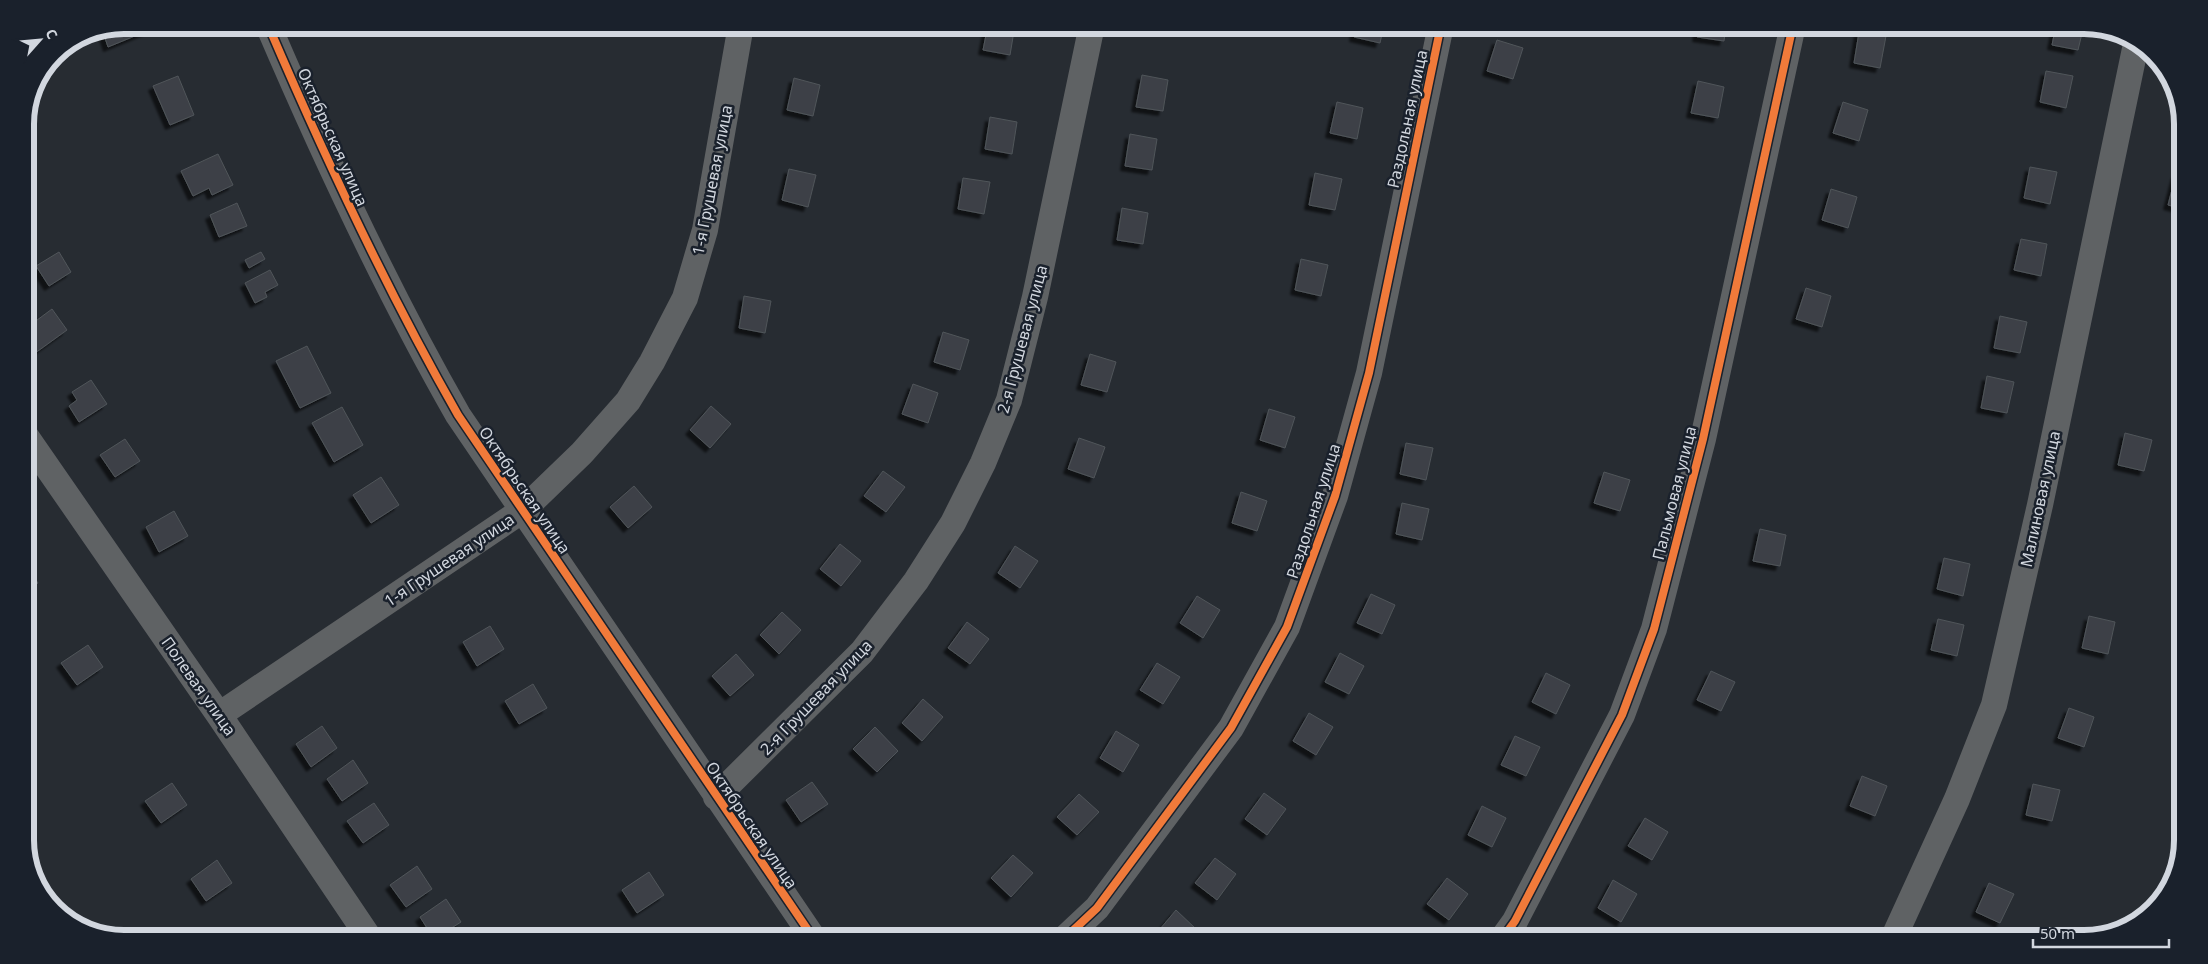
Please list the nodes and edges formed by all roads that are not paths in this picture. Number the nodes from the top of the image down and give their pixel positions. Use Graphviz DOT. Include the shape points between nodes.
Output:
graph roads {
  1 [pos="272,34"];
  2 [pos="739,34"];
  3 [pos="1090,34"];
  4 [pos="1439,34"];
  5 [pos="1791,34"];
  6 [pos="2135,50"];
  7 [pos="34,448"];
  8 [pos="523,510"];
  9 [pos="219,715"];
  10 [pos="716,797"];
  11 [pos="364,930"];
  12 [pos="808,930"];
  13 [pos="1073,930"];
  14 [pos="1509,930"];
  15 [pos="1897,930"];
  1 -- 8 [label="street, Октябрьская улица" via="361,232 414,339 458,415"];
  2 -- 8 [label="street, 1-я Грушевая улица" via="705,230 685,298 628,401 582,453"];
  3 -- 10 [label="street, 2-я Грушевая улица" via="1030,316 1009,400 983,463 927,564 862,652"];
  4 -- 13 [label="street, Раздольная улица" via="1369,373 1335,496 1287,628 1230,728 1096,908"];
  5 -- 14 [label="street, Пальмовая улица" via="1703,439 1654,629 1622,715"];
  6 -- 15 [label="street, Малиновая улица" via="2040,505 1994,705 1957,799"];
  7 -- 9 [label="street, Полевая улица"];
  8 -- 9 [label="street, 1-я Грушевая улица"];
  8 -- 10 [label="street, Октябрьская улица"];
  9 -- 11 [label="street, Полевая улица"];
  10 -- 12 [label="street, Октябрьская улица"];
}
